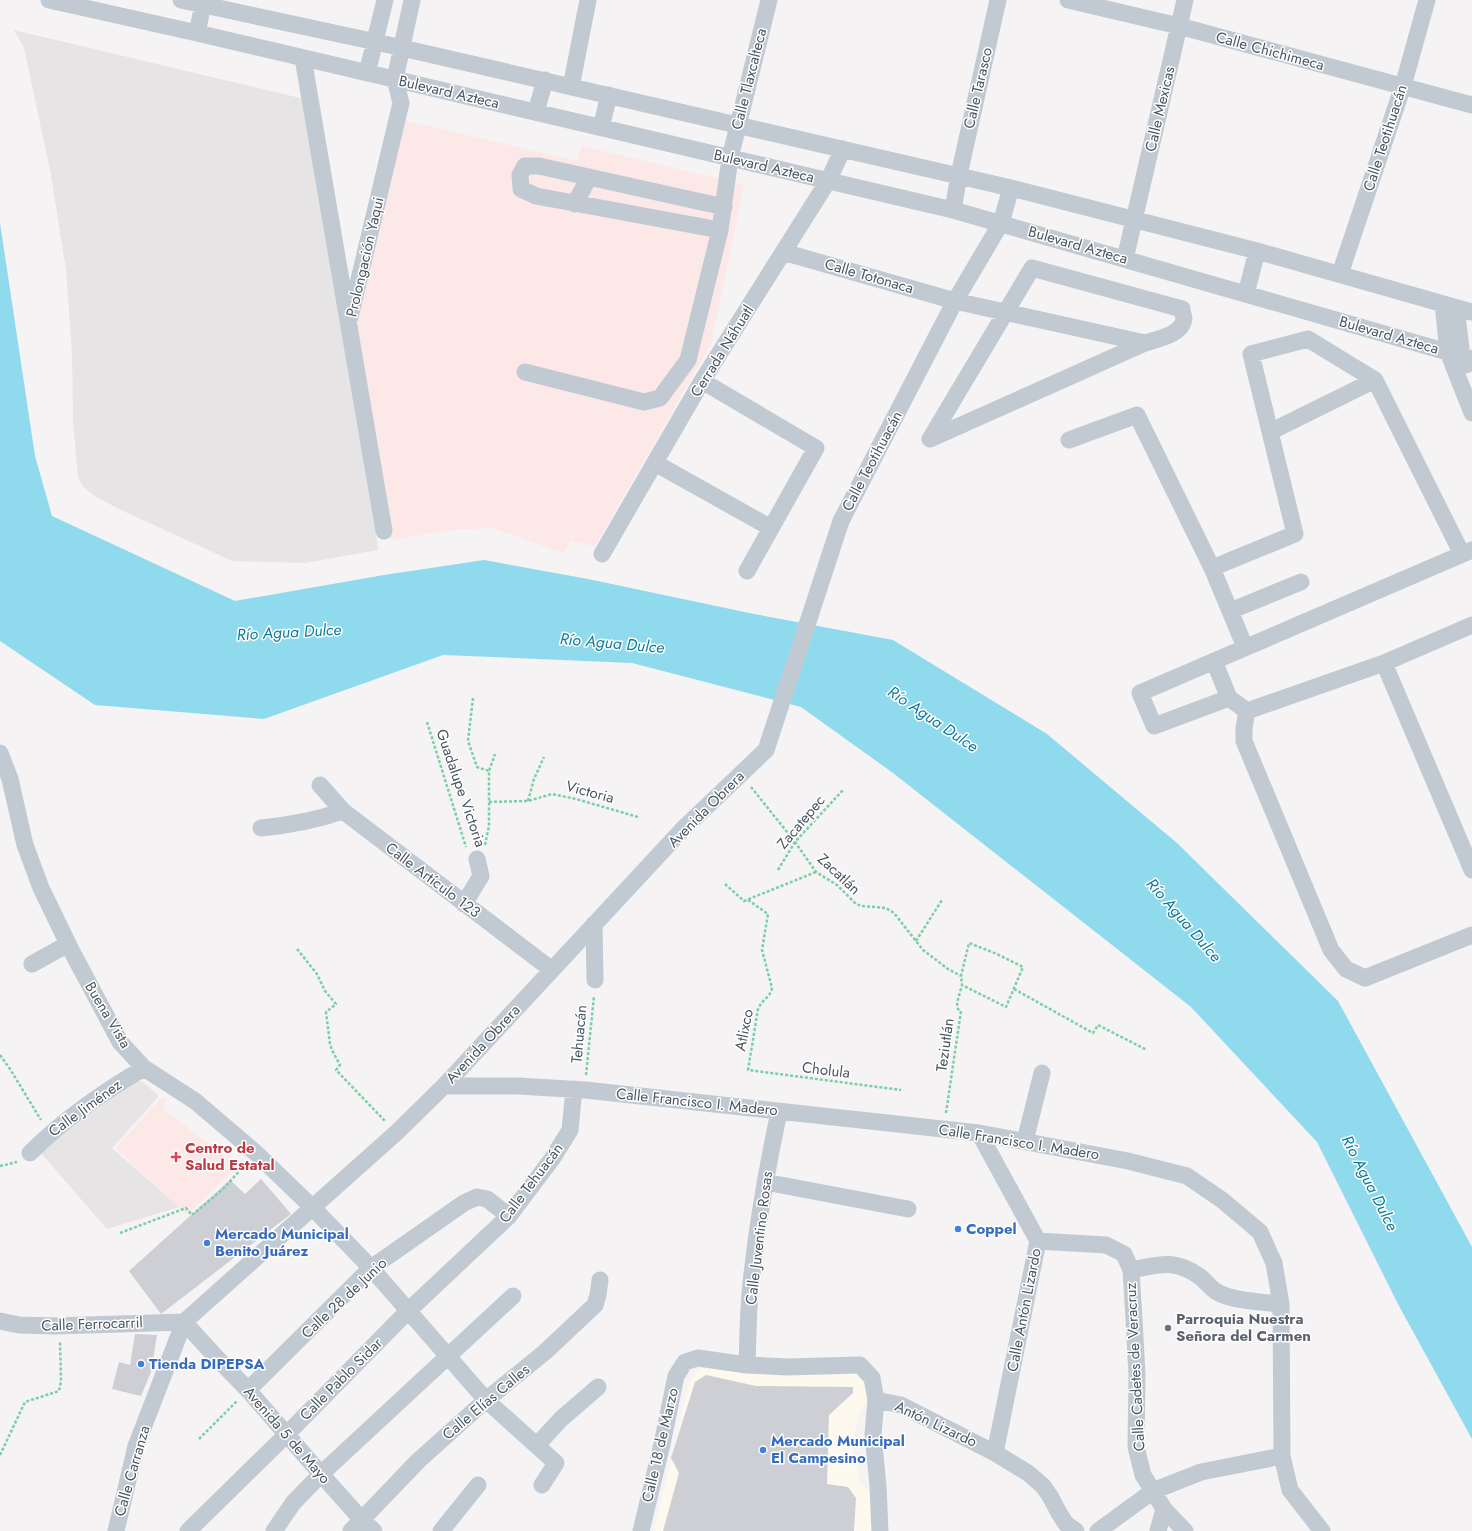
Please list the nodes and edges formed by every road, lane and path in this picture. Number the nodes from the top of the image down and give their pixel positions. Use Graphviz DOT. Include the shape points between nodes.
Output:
graph roads {
  1 [pos="49,0"];
  2 [pos="181,0"];
  3 [pos="385,0"];
  4 [pos="412,0"];
  5 [pos="588,0"];
  6 [pos="769,0"];
  7 [pos="998,0"];
  8 [pos="1068,0"];
  9 [pos="1185,0"];
  10 [pos="1427,0"];
  11 [pos="203,2"];
  12 [pos="1179,26"];
  13 [pos="197,33"];
  14 [pos="376,42"];
  15 [pos="401,48"];
  16 [pos="303,58"];
  17 [pos="367,73"];
  18 [pos="395,79"];
  19 [pos="545,80"];
  20 [pos="571,86"];
  21 [pos="1403,86"];
  22 [pos="609,95"];
  23 [pos="1472,105"];
  24 [pos="536,112"];
  25 [pos="738,125"];
  26 [pos="601,128"];
  27 [pos="843,149"];
  28 [pos="730,158"];
  29 [pos="959,175"];
  30 [pos="588,177"];
  31 [pos="828,181"];
  32 [pos="1012,188"];
  33 [pos="575,204"];
  34 [pos="724,207"];
  35 [pos="954,210"];
  36 [pos="1136,219"];
  37 [pos="1001,223"];
  38 [pos="720,230"];
  39 [pos="1257,251"];
  40 [pos="783,252"];
  41 [pos="1126,259"];
  42 [pos="1340,274"];
  43 [pos="1246,294"];
  44 [pos="955,301"];
  45 [pos="1457,308"];
  46 [pos="1006,312"];
  47 [pos="348,325"];
  48 [pos="1145,343"];
  49 [pos="1461,356"];
  50 [pos="525,372"];
  51 [pos="1374,380"];
  52 [pos="702,381"];
  53 [pos="1472,381"];
  54 [pos="1472,413"];
  55 [pos="1270,432"];
  56 [pos="1069,440"];
  57 [pos="655,463"];
  58 [pos="771,528"];
  59 [pos="384,531"];
  60 [pos="1467,552"];
  61 [pos="602,554"];
  62 [pos="1212,568"];
  63 [pos="747,571"];
  64 [pos="1301,582"];
  65 [pos="1230,611"];
  66 [pos="1472,625"];
  67 [pos="1245,647"];
  68 [pos="1214,661"];
  69 [pos="1384,664"];
  70 [pos="473,698"];
  71 [pos="1229,698"];
  72 [pos="1247,711"];
  73 [pos="427,722"];
  74 [pos="766,750"];
  75 [pos="0,753"];
  76 [pos="495,754"];
  77 [pos="544,757"];
  78 [pos="488,771"];
  79 [pos="738,777"];
  80 [pos="320,785"];
  81 [pos="844,790"];
  82 [pos="528,801"];
  83 [pos="489,802"];
  84 [pos="343,811"];
  85 [pos="638,817"];
  86 [pos="260,828"];
  87 [pos="795,842"];
  88 [pos="477,859"];
  89 [pos="778,870"];
  90 [pos="1472,870"];
  91 [pos="816,872"];
  92 [pos="725,884"];
  93 [pos="748,900"];
  94 [pos="942,900"];
  95 [pos="464,904"];
  96 [pos="594,924"];
  97 [pos="1472,935"];
  98 [pos="916,941"];
  99 [pos="68,944"];
  100 [pos="297,949"];
  101 [pos="32,964"];
  102 [pos="552,970"];
  103 [pos="961,976"];
  104 [pos="596,980"];
  105 [pos="962,985"];
  106 [pos="1014,989"];
  107 [pos="1146,1050"];
  108 [pos="0,1055"];
  109 [pos="144,1068"];
  110 [pos="748,1070"];
  111 [pos="1042,1073"];
  112 [pos="444,1086"];
  113 [pos="580,1090"];
  114 [pos="901,1090"];
  115 [pos="779,1112"];
  116 [pos="944,1130"];
  117 [pos="52,1133"];
  118 [pos="396,1133"];
  119 [pos="979,1133"];
  120 [pos="1025,1141"];
  121 [pos="30,1152"];
  122 [pos="256,1153"];
  123 [pos="765,1182"];
  124 [pos="313,1208"];
  125 [pos="908,1209"];
  126 [pos="509,1216"];
  127 [pos="120,1233"];
  128 [pos="1038,1241"];
  129 [pos="370,1268"];
  130 [pos="1131,1270"];
  131 [pos="600,1280"];
  132 [pos="513,1296"];
  133 [pos="1281,1304"];
  134 [pos="407,1312"];
  135 [pos="0,1321"];
  136 [pos="184,1322"];
  137 [pos="55,1326"];
  138 [pos="448,1357"];
  139 [pos="747,1365"];
  140 [pos="598,1387"];
  141 [pos="248,1390"];
  142 [pos="486,1400"];
  143 [pos="876,1400"];
  144 [pos="286,1435"];
  145 [pos="199,1439"];
  146 [pos="537,1445"];
  147 [pos="995,1453"];
  148 [pos="0,1455"];
  149 [pos="1282,1456"];
  150 [pos="321,1474"];
  151 [pos="478,1485"];
  152 [pos="542,1485"];
  153 [pos="1153,1491"];
  154 [pos="1164,1509"];
  155 [pos="362,1527"];
  156 [pos="116,1531"];
  157 [pos="188,1531"];
  158 [pos="274,1531"];
  159 [pos="441,1531"];
  160 [pos="641,1531"];
  161 [pos="880,1531"];
  162 [pos="1076,1531"];
  163 [pos="1098,1531"];
  164 [pos="1158,1531"];
  165 [pos="1186,1531"];
  166 [pos="1322,1531"];
  1 -- 13 [label="street, Bulevard Azteca"];
  2 -- 11 [label="street"];
  3 -- 14 [label="street"];
  4 -- 15 [label="street"];
  5 -- 20 [label="street"];
  6 -- 25 [label="street, Calle Tlaxcalteca"];
  7 -- 29 [label="street, Calle Tarasco"];
  8 -- 12 [label="street, Calle Chichimeca"];
  9 -- 12 [label="street, Calle Mexicas"];
  10 -- 21 [label="street, Calle Teotihuacán"];
  11 -- 13 [label="street"];
  11 -- 14 [label="street"];
  12 -- 21 [label="street, Calle Chichimeca"];
  12 -- 36 [label="street, Calle Mexicas"];
  13 -- 16 [label="street, Bulevard Azteca"];
  14 -- 15 [label="street"];
  14 -- 17 [label="street"];
  15 -- 18 [label="street"];
  15 -- 19 [label="street"];
  16 -- 17 [label="street, Bulevard Azteca"];
  16 -- 47 [label="street"];
  17 -- 18 [label="street, Bulevard Azteca"];
  18 -- 24 [label="street, Bulevard Azteca"];
  18 -- 47 [label="street, Prolongación Yaqui" via="401,103"];
  19 -- 20 [label="street"];
  19 -- 24 [label="street"];
  20 -- 22 [label="street"];
  21 -- 23 [label="street, Calle Chichimeca"];
  21 -- 42 [label="street, Calle Teotihuacán"];
  22 -- 25 [label="street"];
  22 -- 26 [label="street"];
  24 -- 26 [label="street, Bulevard Azteca"];
  25 -- 27 [label="street"];
  25 -- 28 [label="street, Calle Tlaxcalteca"];
  26 -- 28 [label="street, Bulevard Azteca"];
  27 -- 29 [label="street"];
  27 -- 31 [label="street, Cerrada Náhuatl"];
  28 -- 31 [label="street, Bulevard Azteca"];
  28 -- 34 [label="street, Calle Tlaxcalteca"];
  29 -- 32 [label="street"];
  29 -- 35 [label="street, Calle Tarasco"];
  30 -- 33 [label="street"];
  30 -- 33 [label="street" via="539,166 525,166 520,175 521,188 536,196"];
  30 -- 34 [label="street"];
  31 -- 35 [label="street, Bulevard Azteca"];
  31 -- 40 [label="street, Cerrada Náhuatl"];
  32 -- 36 [label="street"];
  32 -- 37 [label="street, Calle Teotihuacán"];
  33 -- 38 [label="street"];
  34 -- 38 [label="street, Calle Tlaxcalteca"];
  35 -- 37 [label="street, Bulevard Azteca"];
  36 -- 39 [label="street"];
  36 -- 41 [label="street, Calle Mexicas"];
  37 -- 41 [label="street, Bulevard Azteca"];
  37 -- 44 [label="street, Calle Teotihuacán"];
  38 -- 50 [label="street, Calle Tlaxcalteca" via="688,360 660,398 644,402"];
  39 -- 42 [label="street"];
  39 -- 43 [label="street"];
  40 -- 44 [label="street, Calle Totonaca"];
  40 -- 52 [label="street, Cerrada Náhuatl"];
  41 -- 43 [label="street, Bulevard Azteca"];
  42 -- 45 [label="street"];
  43 -- 49 [label="street, Bulevard Azteca"];
  44 -- 46 [label="street, Calle Totonaca"];
  44 -- 74 [label="street, Calle Teotihuacán" via="841,521"];
  45 -- 49 [label="street"];
  46 -- 48 [label="street, Calle Totonaca"];
  46 -- 48 [label="street" via="1032,268 1182,309 1184,319 1179,328 1170,336"];
  46 -- 48 [label="street" via="930,439"];
  47 -- 59 [label="street, Prolongación Yaqui"];
  49 -- 53 [label="street"];
  49 -- 54 [label="street"];
  51 -- 55 [label="street"];
  51 -- 55 [label="street" via="1308,339 1251,354"];
  51 -- 60 [label="street"];
  52 -- 57 [label="street, Cerrada Náhuatl"];
  52 -- 58 [label="street" via="816,448"];
  55 -- 62 [label="street" via="1295,534"];
  56 -- 62 [label="street" via="1137,415"];
  57 -- 58 [label="street"];
  57 -- 61 [label="street, Cerrada Náhuatl"];
  58 -- 63 [label="street"];
  60 -- 67 [label="street"];
  62 -- 65 [label="street"];
  64 -- 65 [label="street"];
  65 -- 67 [label="street"];
  66 -- 69 [label="street"];
  67 -- 68 [label="street"];
  68 -- 71 [label="street"];
  68 -- 71 [label="street" via="1140,692 1154,726"];
  69 -- 72 [label="street"];
  69 -- 90 [label="street"];
  70 -- 78 [label="path" via="468,741 477,767"];
  71 -- 72 [label="street"];
  72 -- 97 [label="street" via="1244,741 1331,950 1346,969 1365,978"];
  73 -- 88 [label="path, Guadalupe Victoria" via="469,856"];
  74 -- 79 [label="street, Avenida Obrera"];
  75 -- 99 [label="street, Buena Vista" via="10,779 25,845 41,888"];
  76 -- 78 [label="path"];
  77 -- 82 [label="path"];
  78 -- 83 [label="path"];
  79 -- 87 [label="path, Zacatlán" via="752,788"];
  79 -- 96 [label="street, Avenida Obrera" via="683,830"];
  80 -- 84 [label="street, Calle Artículo 123"];
  81 -- 87 [label="path, Zacatepec"];
  82 -- 83 [label="path, Victoria"];
  82 -- 85 [label="path, Victoria" via="552,794 576,798"];
  83 -- 88 [label="path" via="489,826 484,847"];
  84 -- 86 [label="street" via="319,819"];
  84 -- 95 [label="street, Calle Artículo 123"];
  87 -- 89 [label="path, Zacatepec"];
  87 -- 91 [label="path, Zacatlán"];
  88 -- 95 [label="street" via="481,876"];
  91 -- 93 [label="path"];
  91 -- 98 [label="path, Zacatlán" via="837,885 856,904 886,908 894,913"];
  92 -- 93 [label="path" via="744,901"];
  93 -- 110 [label="path, Atlixco" via="768,914 762,950 772,988 758,1009"];
  94 -- 98 [label="path"];
  95 -- 102 [label="street, Calle Artículo 123"];
  96 -- 102 [label="street, Avenida Obrera"];
  96 -- 104 [label="street"];
  98 -- 103 [label="path, Zacatlán" via="923,950"];
  99 -- 101 [label="street"];
  99 -- 109 [label="street, Buena Vista" via="120,1042"];
  100 -- 118 [label="path" via="336,1004 326,1012 330,1044 340,1065 336,1070"];
  102 -- 112 [label="street, Avenida Obrera"];
  103 -- 105 [label="path, Teziutlán"];
  103 -- 106 [label="path, Teziutlán" via="969,944 1023,967"];
  104 -- 113 [label="path, Tehuacán"];
  105 -- 106 [label="path" via="1006,1007"];
  105 -- 116 [label="path, Teziutlán" via="957,1004 961,1011"];
  106 -- 107 [label="path" via="1093,1033 1098,1025"];
  108 -- 117 [label="path"];
  109 -- 117 [label="street, Calle Jiménez" via="84,1106"];
  109 -- 122 [label="street, Buena Vista" via="195,1101"];
  110 -- 114 [label="path, Cholula"];
  111 -- 120 [label="street"];
  112 -- 113 [label="street, Calle Francisco I. Madero" via="511,1085"];
  112 -- 118 [label="street, Avenida Obrera"];
  113 -- 115 [label="street, Calle Francisco I. Madero"];
  113 -- 126 [label="street, Calle Tehuacán" via="570,1130 552,1159"];
  115 -- 116 [label="street, Calle Francisco I. Madero"];
  115 -- 123 [label="street, Calle Juventino Rosas"];
  116 -- 119 [label="street, Calle Francisco I. Madero"];
  117 -- 121 [label="street, Calle Jiménez"];
  118 -- 124 [label="street, Avenida Obrera"];
  119 -- 120 [label="street, Calle Francisco I. Madero"];
  119 -- 128 [label="street, Calle Antón Lizardo"];
  120 -- 133 [label="street, Calle Francisco I. Madero" via="1128,1161 1187,1176 1222,1200 1260,1232 1274,1264"];
  122 -- 124 [label="street, Buena Vista"];
  122 -- 127 [label="path" via="222,1190 192,1215 186,1208"];
  123 -- 125 [label="street"];
  123 -- 139 [label="street, Calle Juventino Rosas" via="751,1284"];
  124 -- 129 [label="street, Buena Vista"];
  124 -- 136 [label="street, Avenida Obrera"];
  126 -- 129 [label="street, Calle 28 de Junio" via="487,1199 477,1198 464,1203"];
  126 -- 134 [label="street, Calle Tehuacán"];
  128 -- 130 [label="street, Calle Cadetes de Veracruz" via="1106,1245 1124,1254"];
  128 -- 147 [label="street, Calle Antón Lizardo"];
  129 -- 134 [label="street, Buena Vista"];
  129 -- 141 [label="street, Calle 28 de Junio"];
  130 -- 133 [label="street" via="1164,1263 1182,1266 1218,1292 1239,1299"];
  130 -- 153 [label="street, Calle Cadetes de Veracruz" via="1137,1375 1136,1447 1144,1475"];
  131 -- 142 [label="street, Calle Elías Calles" via="595,1305 545,1352"];
  132 -- 138 [label="street"];
  133 -- 149 [label="street, Calle Francisco I. Madero"];
  134 -- 138 [label="street, Buena Vista"];
  134 -- 144 [label="street, Calle Pablo Sidar"];
  135 -- 137 [label="street, Calle Ferrocarril" via="19,1325"];
  136 -- 137 [label="street, Calle Ferrocarril"];
  136 -- 141 [label="street, Avenida 5 de Mayo"];
  136 -- 156 [label="street, Calle Carranza" via="136,1446"];
  137 -- 148 [label="path" via="60,1342 59,1390 26,1402"];
  138 -- 142 [label="street, Buena Vista"];
  138 -- 150 [label="street"];
  139 -- 143 [label="street" via="786,1368 860,1365 872,1378"];
  139 -- 160 [label="street, Calle 18 de Marzo" via="698,1358 685,1362 676,1376"];
  140 -- 146 [label="street"];
  141 -- 144 [label="street, Avenida 5 de Mayo"];
  141 -- 145 [label="path"];
  142 -- 146 [label="street, Buena Vista"];
  142 -- 155 [label="street, Calle Elías Calles" via="418,1461"];
  143 -- 147 [label="street, Antón Lizardo" via="901,1405"];
  143 -- 161 [label="street" via="873,1434"];
  144 -- 150 [label="street, Avenida 5 de Mayo"];
  144 -- 157 [label="street, Calle Pablo Sidar"];
  146 -- 152 [label="street, Buena Vista" via="556,1463"];
  147 -- 162 [label="street, Antón Lizardo" via="1028,1473 1043,1486 1066,1524"];
  149 -- 153 [label="street" via="1201,1472"];
  149 -- 166 [label="street, Calle Francisco I. Madero" via="1290,1490"];
  150 -- 155 [label="street, Avenida 5 de Mayo"];
  150 -- 158 [label="street" via="293,1503"];
  151 -- 159 [label="street"];
  153 -- 154 [label="street, Calle Cadetes de Veracruz"];
  153 -- 163 [label="street"];
  154 -- 164 [label="street"];
  154 -- 165 [label="street, Calle Cadetes de Veracruz"];
}
